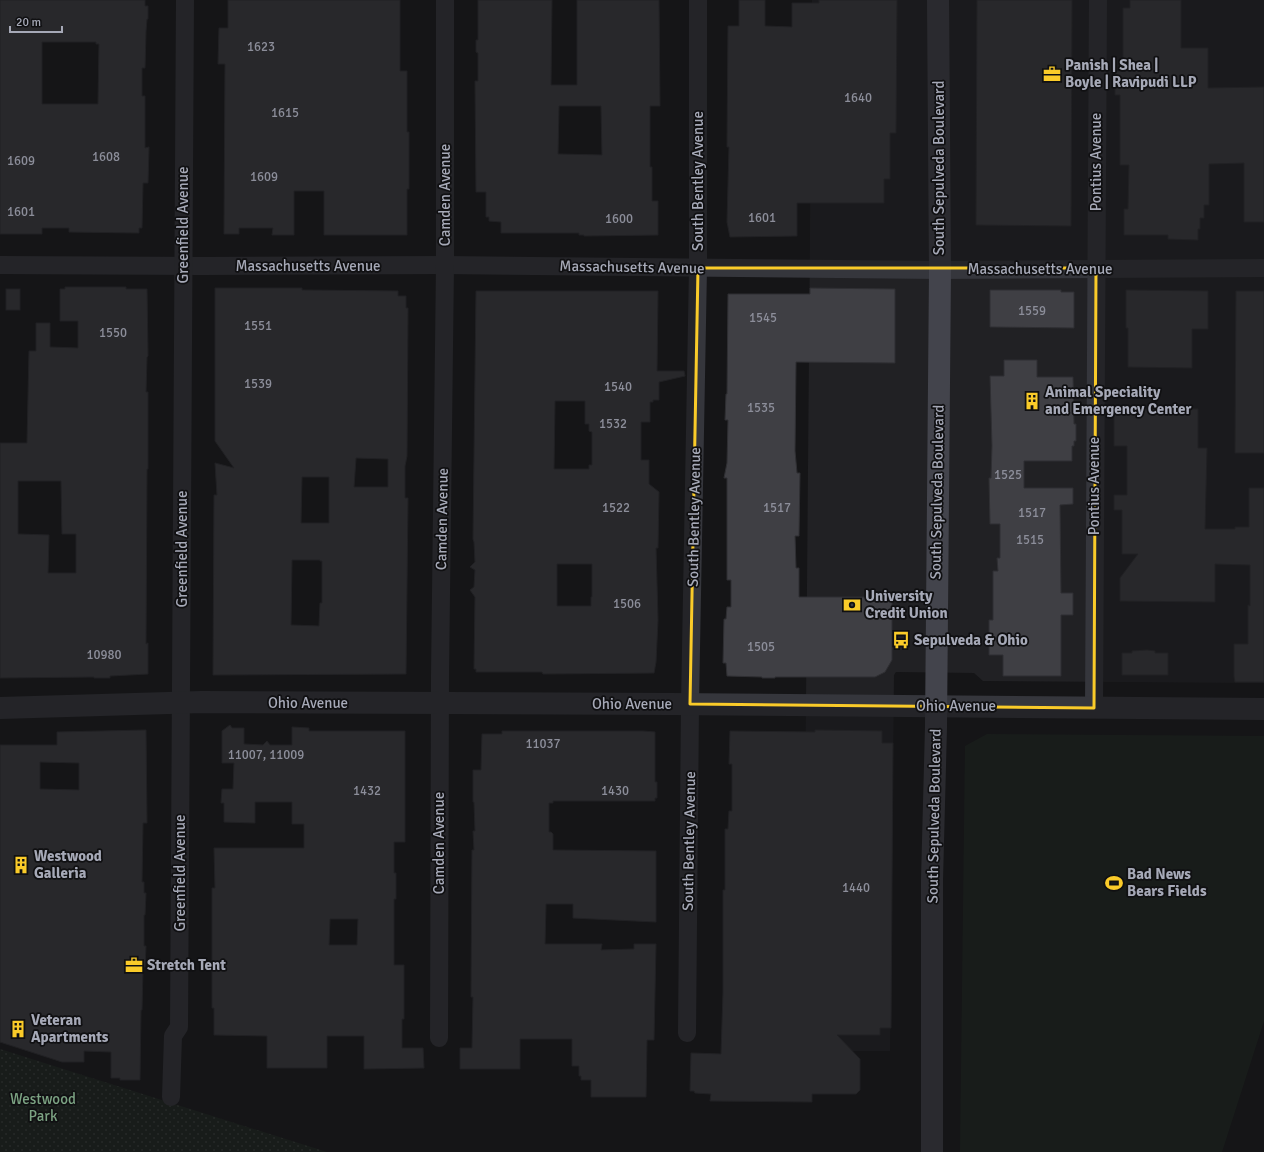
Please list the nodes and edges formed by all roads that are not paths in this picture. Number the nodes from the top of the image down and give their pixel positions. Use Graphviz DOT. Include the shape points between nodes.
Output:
graph roads {
  1 [pos="185,0"];
  2 [pos="445,0"];
  3 [pos="698,0"];
  4 [pos="938,0"];
  5 [pos="1098,0"];
  6 [pos="0,265"];
  7 [pos="445,265"];
  8 [pos="183,266"];
  9 [pos="698,268"];
  10 [pos="1096,268"];
  11 [pos="1264,268"];
  12 [pos="940,270"];
  13 [pos="181,702"];
  14 [pos="440,704"];
  15 [pos="690,704"];
  16 [pos="936,706"];
  17 [pos="0,708"];
  18 [pos="1094,708"];
  19 [pos="1264,709"];
  20 [pos="687,1033"];
  21 [pos="439,1038"];
  22 [pos="171,1097"];
  23 [pos="932,1152"];
  1 -- 8 [label="street, Greenfield Avenue"];
  2 -- 7 [label="street, Camden Avenue"];
  3 -- 9 [label="street, South Bentley Avenue"];
  4 -- 12 [label="main road, South Sepulveda Boulevard"];
  5 -- 10 [label="street, Pontius Avenue"];
  6 -- 8 [label="street, Massachusetts Avenue"];
  7 -- 8 [label="street, Massachusetts Avenue"];
  7 -- 9 [label="street, Massachusetts Avenue"];
  7 -- 14 [label="street, Camden Avenue"];
  8 -- 13 [label="street, Greenfield Avenue"];
  9 -- 12 [label="street, Massachusetts Avenue"];
  9 -- 15 [label="street, South Bentley Avenue"];
  10 -- 11 [label="street, Massachusetts Avenue"];
  10 -- 12 [label="street, Massachusetts Avenue"];
  10 -- 18 [label="street, Pontius Avenue"];
  12 -- 16 [label="main road, South Sepulveda Boulevard"];
  13 -- 14 [label="street, Ohio Avenue"];
  13 -- 17 [label="street, Ohio Avenue"];
  13 -- 22 [label="street, Greenfield Avenue" via="179,1027 173,1036"];
  14 -- 15 [label="street, Ohio Avenue"];
  14 -- 21 [label="street, Camden Avenue"];
  15 -- 16 [label="street, Ohio Avenue"];
  15 -- 20 [label="street, South Bentley Avenue"];
  16 -- 18 [label="street, Ohio Avenue"];
  16 -- 23 [label="main road, South Sepulveda Boulevard" via="932,880"];
  18 -- 19 [label="street, Ohio Avenue"];
}
